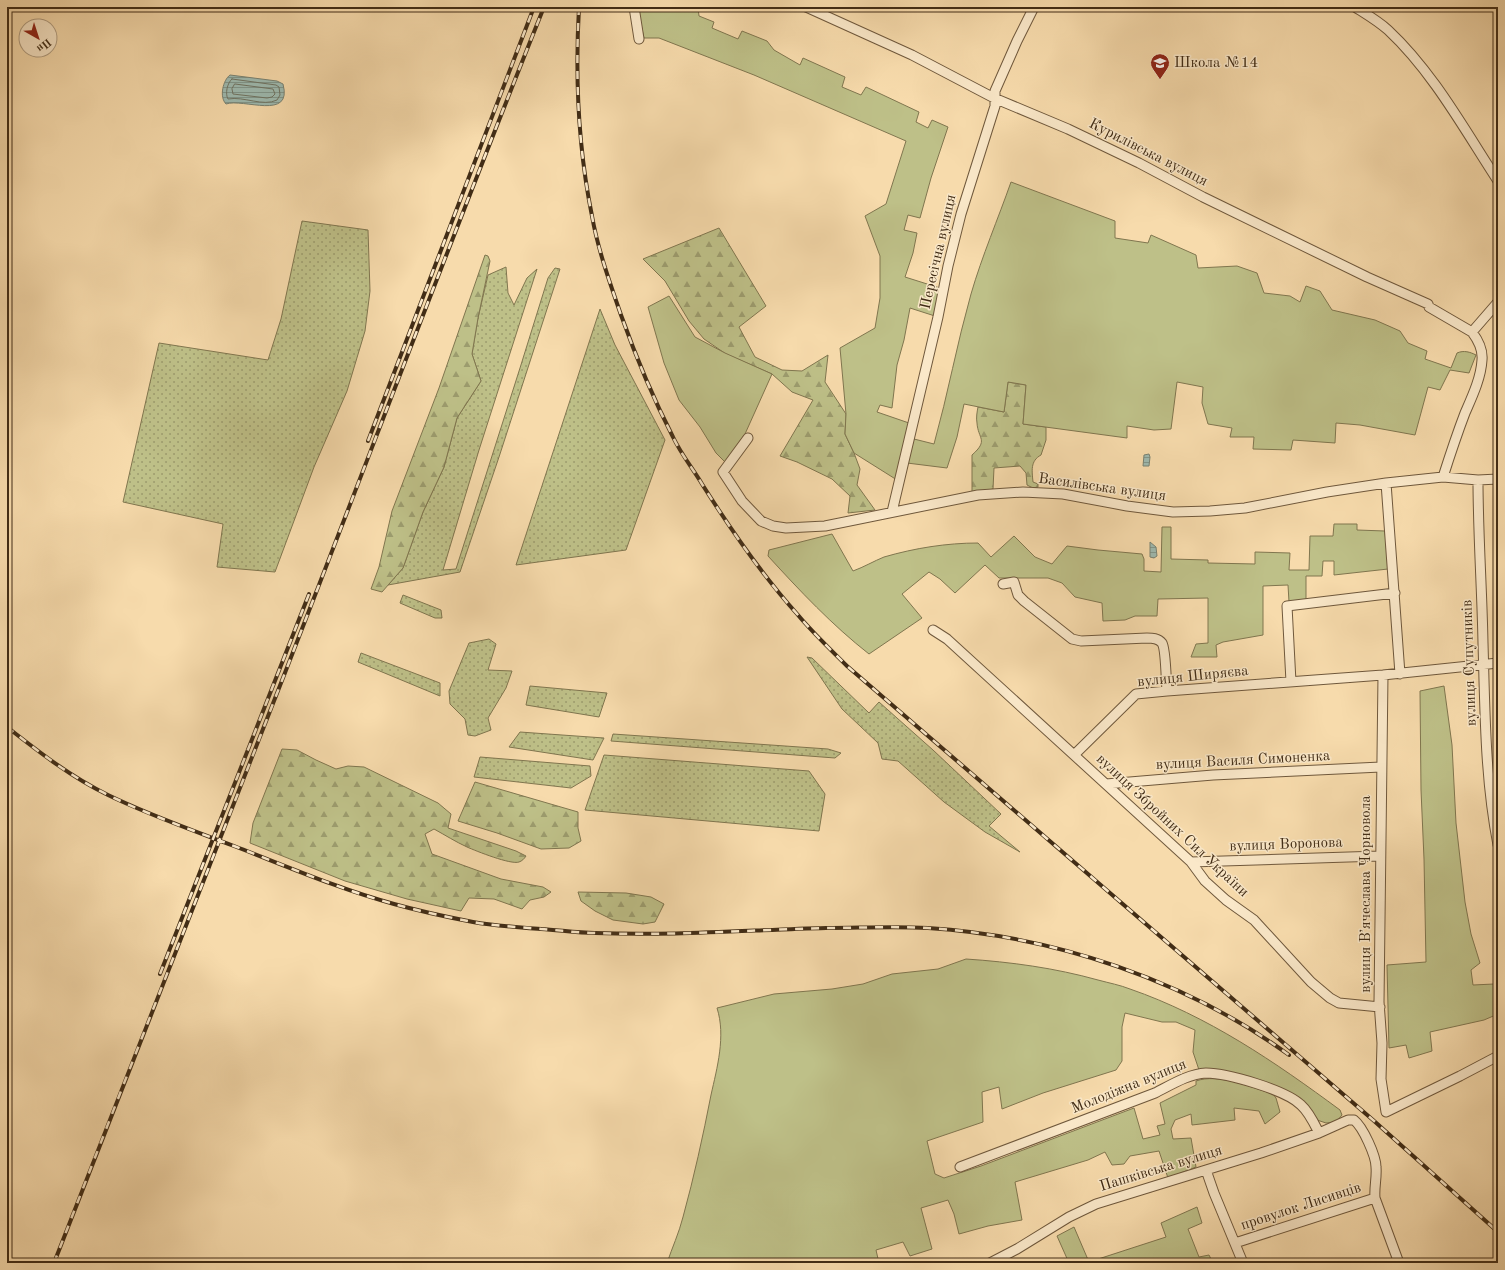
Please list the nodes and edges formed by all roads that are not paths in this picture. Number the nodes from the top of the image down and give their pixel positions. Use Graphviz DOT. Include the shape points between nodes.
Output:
graph roads {
  1 [pos="634,7"];
  2 [pos="806,7"];
  3 [pos="1034,7"];
  4 [pos="1355,7"];
  5 [pos="640,39"];
  6 [pos="994,98"];
  7 [pos="1498,180"];
  8 [pos="1498,302"];
  9 [pos="1472,332"];
  10 [pos="748,438"];
  11 [pos="1443,477"];
  12 [pos="1498,479"];
  13 [pos="1478,480"];
  14 [pos="1386,483"];
  15 [pos="892,512"];
  16 [pos="1003,584"];
  17 [pos="1395,593"];
  18 [pos="933,630"];
  19 [pos="1498,663"];
  20 [pos="1484,664"];
  21 [pos="1400,674"];
  22 [pos="1383,676"];
  23 [pos="1291,682"];
  24 [pos="1167,691"];
  25 [pos="1074,755"];
  26 [pos="1381,767"];
  27 [pos="1106,784"];
  28 [pos="1498,845"];
  29 [pos="1380,856"];
  30 [pos="1192,862"];
  31 [pos="1380,1007"];
  32 [pos="1498,1056"];
  33 [pos="1319,1133"];
  34 [pos="960,1167"];
  35 [pos="1206,1170"];
  36 [pos="1375,1198"];
  37 [pos="1235,1243"];
  38 [pos="990,1263"];
  39 [pos="1243,1263"];
  40 [pos="1399,1263"];
  1 -- 5 [label="street"];
  2 -- 6 [label="street, Курилівська вулиця" via="912,55"];
  3 -- 6 [label="street, Пересічна вулиця" via="1016,41"];
  4 -- 7 [label="street" via="1386,29 1418,62"];
  6 -- 9 [label="street, Курилівська вулиця" via="1068,129 1367,277 1428,304"];
  6 -- 15 [label="street, Пересічна вулиця" via="995,106 961,214 948,266"];
  8 -- 9 [label="street"];
  9 -- 11 [label="street" via="1478,339 1482,360"];
  10 -- 15 [label="street, Василівська вулиця" via="723,472 742,501 761,521 786,528 825,526"];
  11 -- 13 [label="street, Василівська вулиця"];
  11 -- 14 [label="street, Василівська вулиця"];
  12 -- 13 [label="street, Василівська вулиця"];
  13 -- 20 [label="street, вулиця Супутників"];
  14 -- 15 [label="street, Василівська вулиця" via="1245,508 1210,511 1174,512 1063,494 1023,492 978,495"];
  14 -- 17 [label="street"];
  16 -- 24 [label="street" via="1014,582 1018,595 1072,638 1081,641 1157,639 1162,643 1164,652"];
  17 -- 21 [label="street"];
  17 -- 23 [label="street" via="1287,606"];
  18 -- 25 [label="street, вулиця Збройних Сил України" via="947,639"];
  19 -- 20 [label="street, вулиця Ширяєва"];
  20 -- 21 [label="street, вулиця Ширяєва"];
  20 -- 28 [label="street, вулиця Супутників" via="1489,777"];
  21 -- 22 [label="street, вулиця Ширяєва"];
  22 -- 23 [label="street, вулиця Ширяєва"];
  22 -- 26 [label="street, вулиця Вʼячеслава Чорновола"];
  23 -- 24 [label="street, вулиця Ширяєва"];
  24 -- 25 [label="street, вулиця Ширяєва" via="1136,694"];
  25 -- 27 [label="street, вулиця Збройних Сил України"];
  26 -- 27 [label="street, вулиця Василя Симоненка" via="1213,775"];
  26 -- 29 [label="street, вулиця Вʼячеслава Чорновола"];
  27 -- 30 [label="street, вулиця Збройних Сил України"];
  29 -- 30 [label="street, вулиця Воронова"];
  29 -- 31 [label="street, вулиця Вʼячеслава Чорновола"];
  30 -- 31 [label="street, вулиця Збройних Сил України" via="1205,881 1254,920 1311,982 1330,998 1339,1003"];
  31 -- 32 [label="street, вулиця Вʼячеслава Чорновола" via="1381,1079 1386,1112"];
  33 -- 34 [label="street, Молодіжна вулиця" via="1310,1115 1286,1094 1242,1080 1206,1073 1180,1080 1155,1093"];
  33 -- 35 [label="street, Пашківська вулиця"];
  33 -- 36 [label="street, Пашківська вулиця" via="1348,1120 1354,1120 1363,1130 1376,1166"];
  35 -- 37 [label="street, провулок Лисивців"];
  35 -- 38 [label="street, Пашківська вулиця" via="1096,1204"];
  36 -- 37 [label="street, провулок Лисивців"];
  36 -- 40 [label="street"];
  37 -- 39 [label="street, провулок Лисивців"];
}
